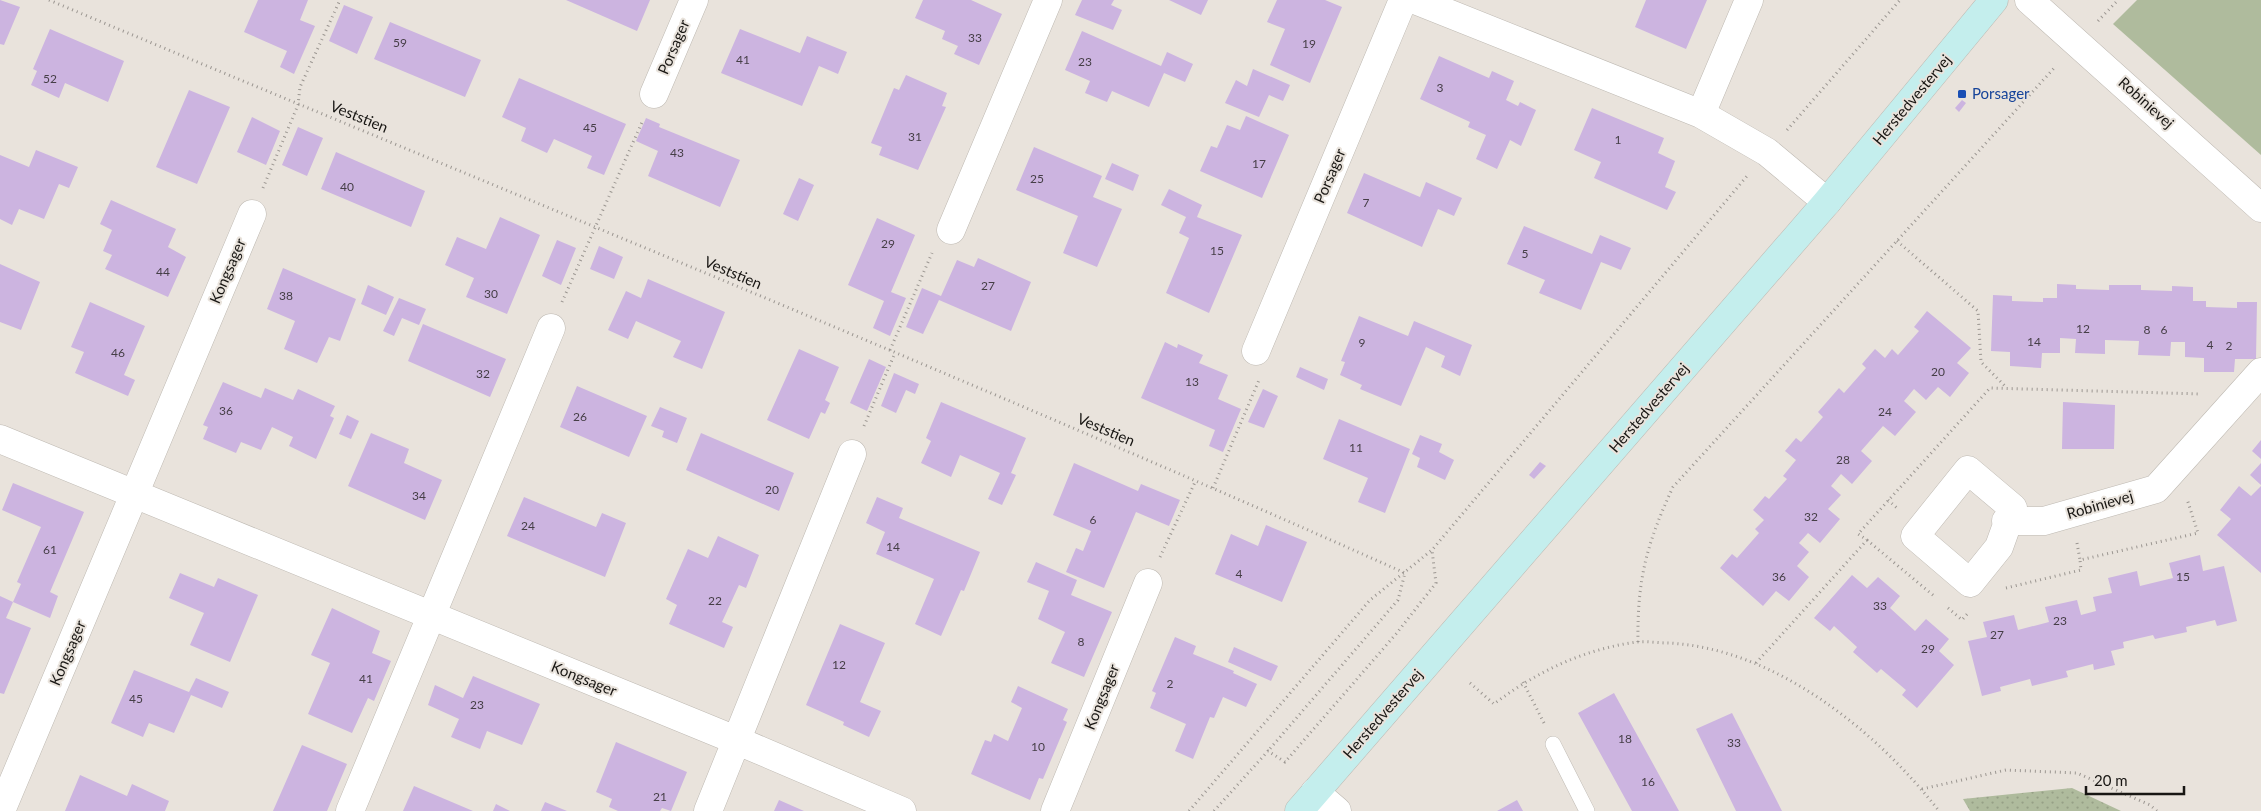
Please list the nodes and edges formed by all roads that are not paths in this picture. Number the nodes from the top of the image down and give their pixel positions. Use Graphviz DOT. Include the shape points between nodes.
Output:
graph roads {
  1 [pos="694,0"];
  2 [pos="1048,0"];
  3 [pos="1403,0"];
  4 [pos="1415,0"];
  5 [pos="1749,0"];
  6 [pos="1994,0"];
  7 [pos="2029,0"];
  8 [pos="654,94"];
  9 [pos="1701,114"];
  10 [pos="1827,202"];
  11 [pos="2261,208"];
  12 [pos="252,214"];
  13 [pos="951,230"];
  14 [pos="551,328"];
  15 [pos="1256,351"];
  16 [pos="2261,372"];
  17 [pos="0,439"];
  18 [pos="852,454"];
  19 [pos="135,495"];
  20 [pos="2006,521"];
  21 [pos="1148,583"];
  22 [pos="431,617"];
  23 [pos="738,741"];
  24 [pos="1553,744"];
  25 [pos="1307,802"];
  26 [pos="1,811"];
  27 [pos="350,811"];
  28 [pos="708,811"];
  29 [pos="902,811"];
  30 [pos="1055,811"];
  31 [pos="1337,811"];
  32 [pos="1587,811"];
  1 -- 8 [label="street, Porsager"];
  2 -- 13 [label="street"];
  3 -- 15 [label="street, Porsager"];
  4 -- 9 [label="street"];
  5 -- 9 [label="street"];
  6 -- 10 [label="street, Herstedvestervej"];
  7 -- 11 [label="street, Robinievej"];
  9 -- 10 [label="street" via="1767,152"];
  10 -- 25 [label="street, Herstedvestervej"];
  12 -- 19 [label="street, Kongsager"];
  14 -- 22 [label="street"];
  16 -- 20 [label="street, Robinievej" via="2156,489 2044,520"];
  17 -- 19 [label="street, Kongsager"];
  18 -- 23 [label="street"];
  19 -- 22 [label="street, Kongsager"];
  19 -- 26 [label="street, Kongsager"];
  21 -- 30 [label="street, Kongsager"];
  22 -- 23 [label="street, Kongsager"];
  22 -- 27 [label="street"];
  23 -- 28 [label="street"];
  23 -- 29 [label="street, Kongsager"];
  24 -- 32 [label="lane"];
  25 -- 31 [label="street"];
}
